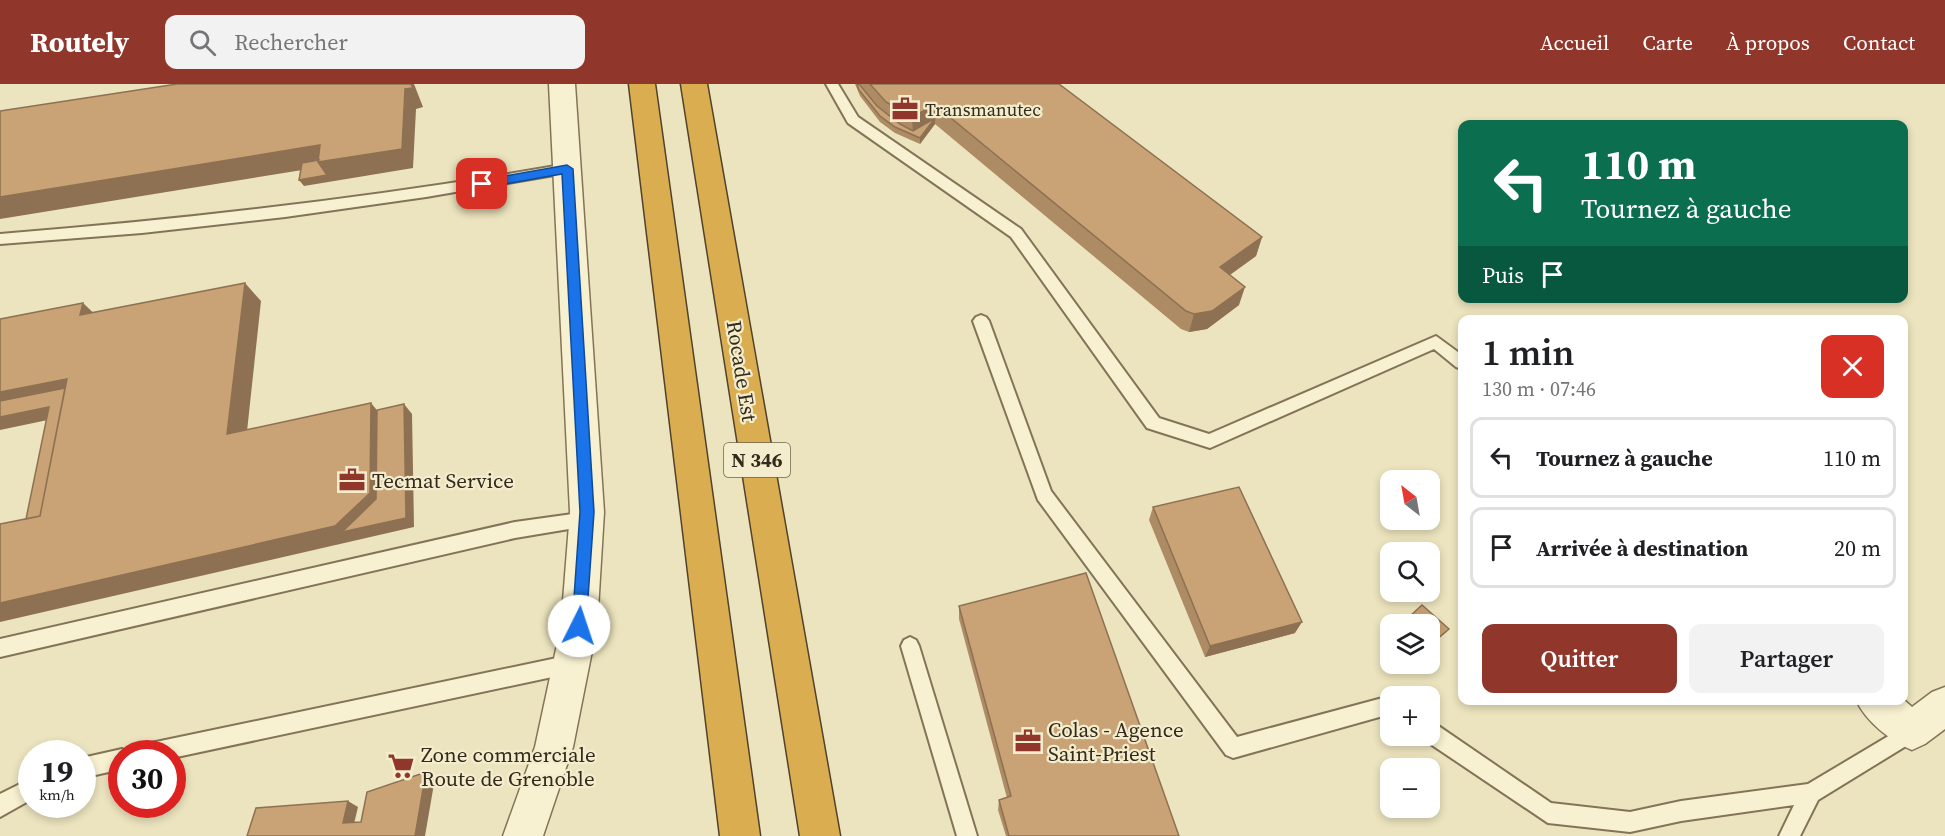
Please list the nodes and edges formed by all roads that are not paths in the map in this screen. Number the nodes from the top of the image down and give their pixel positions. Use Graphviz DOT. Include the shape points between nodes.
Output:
graph roads {
  1 [pos="562,84"];
  2 [pos="642,84"];
  3 [pos="694,84"];
  4 [pos="832,84"];
  5 [pos="567,169"];
  6 [pos="0,239"];
  7 [pos="981,321"];
  8 [pos="1458,360"];
  9 [pos="587,519"];
  10 [pos="910,646"];
  11 [pos="0,648"];
  12 [pos="571,664"];
  13 [pos="1881,705"];
  14 [pos="1945,705"];
  15 [pos="1380,708"];
  16 [pos="1912,731"];
  17 [pos="1440,739"];
  18 [pos="186,746"];
  19 [pos="1811,793"];
  20 [pos="18,795"];
  21 [pos="0,807"];
  22 [pos="1633,829"];
  23 [pos="523,836"];
  24 [pos="740,836"];
  25 [pos="820,836"];
  26 [pos="967,836"];
  27 [pos="1789,836"];
  1 -- 5 [label="street"];
  2 -- 24 [label="highway, N 346"];
  3 -- 25 [label="highway, Rocade Est / N 346"];
  4 -- 8 [label="lane" via="853,120 1016,233 1153,423 1210,441 1436,342"];
  5 -- 6 [label="lane" via="461,188 135,230"];
  5 -- 9 [label="street"];
  7 -- 15 [label="lane" via="1044,495 1233,748"];
  9 -- 11 [label="lane" via="515,530"];
  9 -- 12 [label="street" via="579,626"];
  10 -- 26 [label="lane"];
  12 -- 18 [label="lane"];
  12 -- 23 [label="street" via="554,747"];
  13 -- 16 [label="street"];
  14 -- 16 [label="street"];
  16 -- 19 [label="lane"];
  17 -- 22 [label="lane" via="1548,813"];
  19 -- 22 [label="lane" via="1681,811"];
  19 -- 27 [label="lane"];
  20 -- 21 [label="lane"];
}
